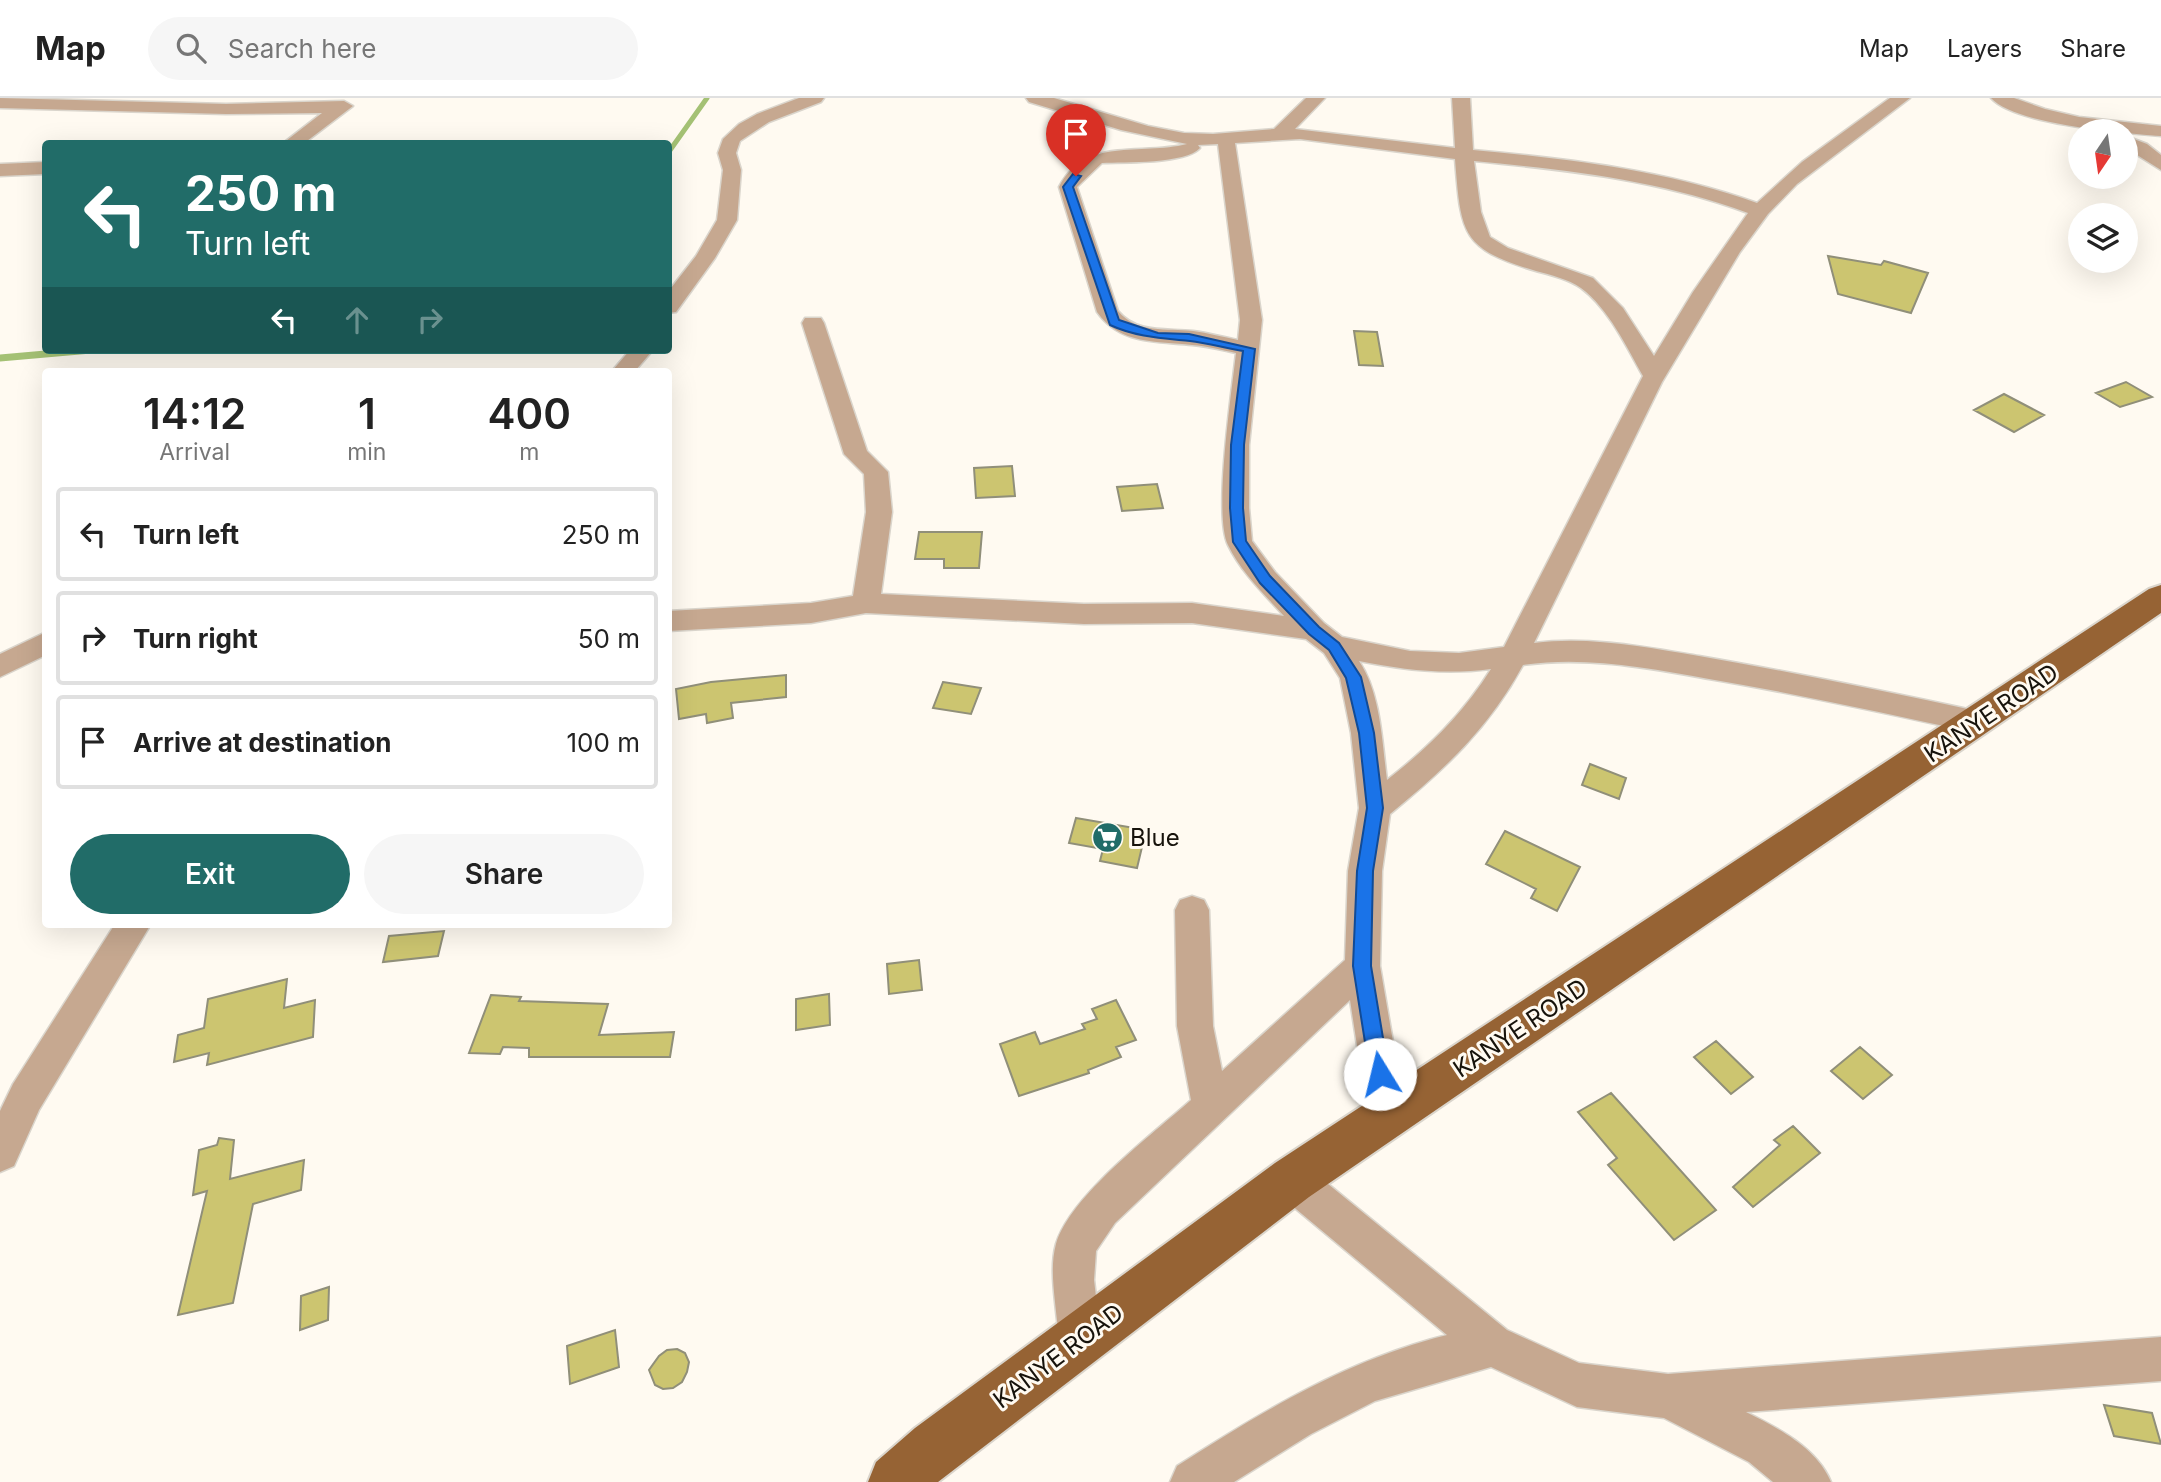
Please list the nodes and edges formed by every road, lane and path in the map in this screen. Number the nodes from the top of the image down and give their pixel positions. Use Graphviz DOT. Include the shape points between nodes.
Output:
graph roads {
  1 [pos="357,98"];
  2 [pos="815,98"];
  3 [pos="1035,98"];
  4 [pos="1316,98"];
  5 [pos="1461,98"];
  6 [pos="1901,98"];
  7 [pos="2000,98"];
  8 [pos="0,103"];
  9 [pos="232,104"];
  10 [pos="340,108"];
  11 [pos="2068,121"];
  12 [pos="2161,121"];
  13 [pos="2138,124"];
  14 [pos="2138,130"];
  15 [pos="2161,131"];
  16 [pos="1280,134"];
  17 [pos="296,140"];
  18 [pos="1213,140"];
  19 [pos="2138,147"];
  20 [pos="1465,154"];
  21 [pos="2161,164"];
  22 [pos="42,168"];
  23 [pos="0,170"];
  24 [pos="1760,211"];
  25 [pos="672,302"];
  26 [pos="813,323"];
  27 [pos="1249,349"];
  28 [pos="638,354"];
  29 [pos="626,368"];
  30 [pos="1655,377"];
  31 [pos="2161,597"];
  32 [pos="866,603"];
  33 [pos="672,621"];
  34 [pos="1324,638"];
  35 [pos="42,644"];
  36 [pos="1511,657"];
  37 [pos="0,667"];
  38 [pos="42,669"];
  39 [pos="0,677"];
  40 [pos="1977,722"];
  41 [pos="1375,808"];
  42 [pos="1192,910"];
  43 [pos="132,928"];
  44 [pos="1362,966"];
  45 [pos="1211,1108"];
  46 [pos="1387,1117"];
  47 [pos="0,1153"];
  48 [pos="1292,1180"];
  49 [pos="1080,1339"];
  50 [pos="1492,1345"];
  51 [pos="2161,1359"];
  52 [pos="1668,1396"];
  53 [pos="896,1482"];
  54 [pos="1193,1482"];
  55 [pos="1808,1482"];
  1 -- 10 [label="street"];
  2 -- 25 [label="street" via="763,118 732,139 727,153 732,170 727,220"];
  3 -- 18 [label="street" via="1146,132"];
  4 -- 16 [label="street"];
  5 -- 20 [label="street"];
  6 -- 24 [label="street" via="1789,183"];
  7 -- 11 [label="street"];
  8 -- 9 [label="street"];
  9 -- 10 [label="street"];
  10 -- 17 [label="street"];
  12 -- 13 [label="street"];
  14 -- 15 [label="street"];
  16 -- 18 [label="street"];
  16 -- 20 [label="street"];
  18 -- 27 [label="street" via="1251,320"];
  18 -- 27 [label="street" via="1174,153 1097,158 1068,187 1114,322 1158,336"];
  19 -- 21 [label="street"];
  20 -- 24 [label="street" via="1664,180 1711,191"];
  20 -- 30 [label="street" via="1472,214 1482,240 1506,254 1588,284 1620,320"];
  22 -- 23 [label="street"];
  24 -- 30 [label="street"];
  26 -- 32 [label="street" via="856,454 876,472 879,512"];
  27 -- 34 [label="street" via="1237,445 1239,542 1265,579"];
  28 -- 29 [label="street"];
  30 -- 36 [label="street"];
  31 -- 40 [label="main road, KANYE ROAD"];
  32 -- 33 [label="street" via="811,612"];
  32 -- 34 [label="street" via="1084,614 1192,613"];
  34 -- 36 [label="street" via="1410,662"];
  34 -- 41 [label="street" via="1354,677"];
  35 -- 37 [label="street"];
  36 -- 40 [label="street" via="1549,651 1623,654 1789,682"];
  36 -- 41 [label="street" via="1480,710 1446,749"];
  38 -- 39 [label="street"];
  40 -- 46 [label="main road, KANYE ROAD"];
  41 -- 44 [label="street" via="1365,871"];
  42 -- 45 [label="street" via="1195,1026"];
  43 -- 47 [label="street" via="26,1097"];
  44 -- 45 [label="street"];
  44 -- 46 [label="street"];
  45 -- 49 [label="street" via="1101,1209 1076,1245 1073,1280"];
  46 -- 48 [label="main road, KANYE ROAD"];
  48 -- 49 [label="main road, KANYE ROAD"];
  48 -- 50 [label="street"];
  49 -- 53 [label="main road, KANYE ROAD" via="935,1447"];
  50 -- 52 [label="street" via="1577,1385"];
  50 -- 54 [label="street" via="1361,1385 1270,1432"];
  51 -- 52 [label="street"];
  52 -- 55 [label="street" via="1765,1446"];
}
